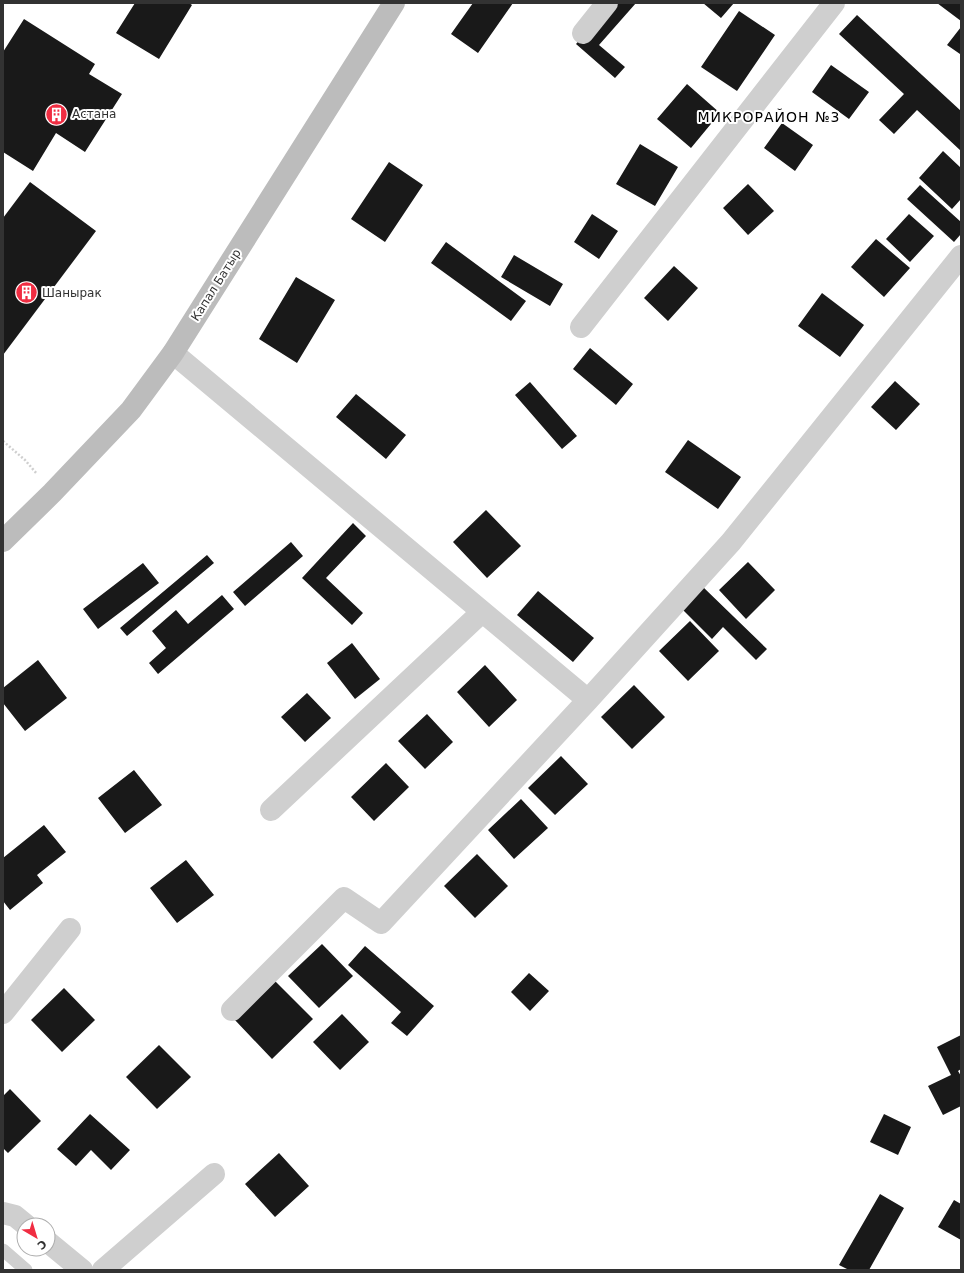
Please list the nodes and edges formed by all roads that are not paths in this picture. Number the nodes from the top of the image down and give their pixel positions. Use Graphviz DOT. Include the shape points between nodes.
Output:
graph roads {
  1 [pos="394,3"];
  2 [pos="607,3"];
  3 [pos="834,3"];
  4 [pos="583,34"];
  5 [pos="961,256"];
  6 [pos="581,327"];
  7 [pos="173,353"];
  8 [pos="3,541"];
  9 [pos="482,612"];
  10 [pos="588,700"];
  11 [pos="271,810"];
  12 [pos="70,930"];
  13 [pos="232,1010"];
  14 [pos="3,1013"];
  15 [pos="214,1174"];
  16 [pos="3,1213"];
  17 [pos="16,1217"];
  18 [pos="56,1249"];
  19 [pos="3,1250"];
  20 [pos="26,1270"];
  21 [pos="82,1270"];
  22 [pos="103,1270"];
  1 -- 7 [label="main road, Капал Батыр"];
  2 -- 4 [label="street"];
  3 -- 6 [label="street"];
  5 -- 10 [label="street" via="731,542"];
  7 -- 8 [label="main road, Капал Батыр" via="131,410"];
  7 -- 9 [label="street"];
  9 -- 10 [label="street"];
  9 -- 11 [label="street"];
  10 -- 13 [label="street" via="381,923 344,898"];
  12 -- 14 [label="street"];
  15 -- 22 [label="street"];
  16 -- 17 [label="street"];
  18 -- 21 [label="street"];
  19 -- 20 [label="lane"];
}
